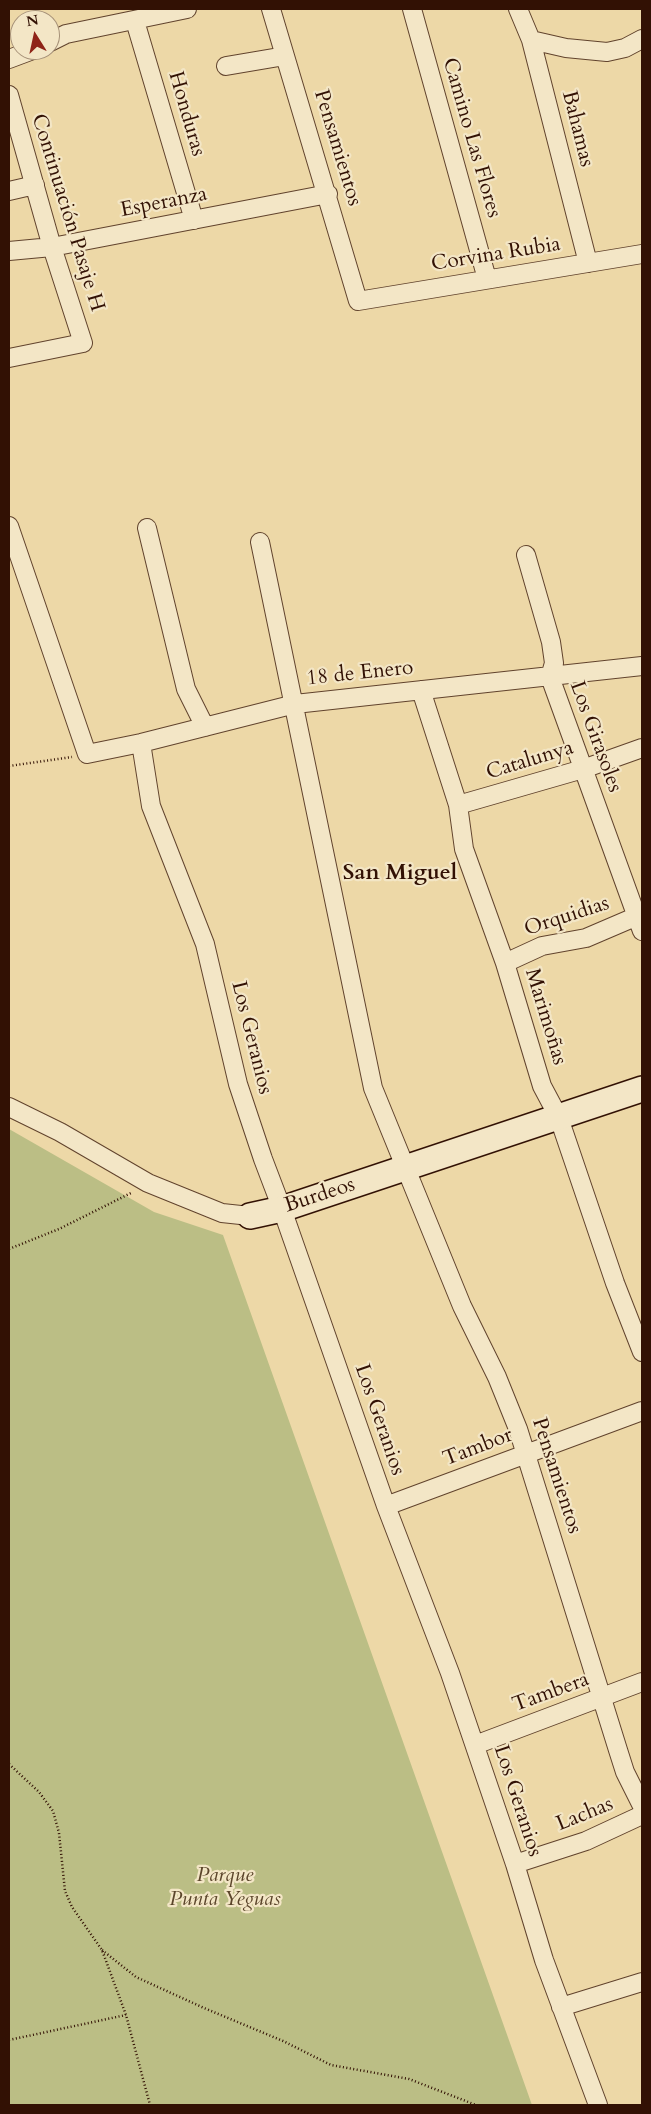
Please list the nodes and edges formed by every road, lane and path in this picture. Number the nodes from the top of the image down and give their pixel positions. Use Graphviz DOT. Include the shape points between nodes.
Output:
graph roads {
  1 [pos="187,9"];
  2 [pos="271,9"];
  3 [pos="412,9"];
  4 [pos="518,9"];
  5 [pos="135,20"];
  6 [pos="60,37"];
  7 [pos="531,40"];
  8 [pos="642,40"];
  9 [pos="286,56"];
  10 [pos="226,66"];
  11 [pos="9,96"];
  12 [pos="35,185"];
  13 [pos="9,191"];
  14 [pos="328,194"];
  15 [pos="194,220"];
  16 [pos="52,247"];
  17 [pos="9,252"];
  18 [pos="642,254"];
  19 [pos="588,263"];
  20 [pos="487,279"];
  21 [pos="358,301"];
  22 [pos="9,358"];
  23 [pos="9,526"];
  24 [pos="148,528"];
  25 [pos="260,542"];
  26 [pos="526,555"];
  27 [pos="642,666"];
  28 [pos="550,677"];
  29 [pos="421,690"];
  30 [pos="295,704"];
  31 [pos="205,727"];
  32 [pos="141,743"];
  33 [pos="642,748"];
  34 [pos="87,754"];
  35 [pos="9,766"];
  36 [pos="583,769"];
  37 [pos="458,805"];
  38 [pos="640,920"];
  39 [pos="505,963"];
  40 [pos="642,1089"];
  41 [pos="9,1107"];
  42 [pos="559,1118"];
  43 [pos="407,1167"];
  44 [pos="148,1183"];
  45 [pos="282,1209"];
  46 [pos="250,1216"];
  47 [pos="9,1249"];
  48 [pos="642,1352"];
  49 [pos="642,1411"];
  50 [pos="526,1454"];
  51 [pos="386,1506"];
  52 [pos="642,1682"];
  53 [pos="601,1698"];
  54 [pos="475,1745"];
  55 [pos="9,1764"];
  56 [pos="642,1806"];
  57 [pos="642,1815"];
  58 [pos="514,1864"];
  59 [pos="102,1950"];
  60 [pos="642,1982"];
  61 [pos="560,2007"];
  62 [pos="126,2015"];
  63 [pos="9,2040"];
  64 [pos="150,2105"];
  65 [pos="476,2105"];
  66 [pos="598,2105"];
  1 -- 5 [label="street"];
  2 -- 9 [label="street, Pensamientos"];
  3 -- 20 [label="street, Camino Las Flores"];
  4 -- 7 [label="street, Bahamas"];
  5 -- 6 [label="street"];
  5 -- 15 [label="street, Honduras"];
  7 -- 8 [label="street" via="607,52"];
  7 -- 19 [label="street, Bahamas"];
  9 -- 10 [label="street"];
  9 -- 14 [label="street, Pensamientos"];
  11 -- 12 [label="street, Continuación Pasaje H"];
  12 -- 13 [label="street"];
  12 -- 16 [label="street, Continuación Pasaje H"];
  14 -- 15 [label="street, Esperanza"];
  14 -- 21 [label="street, Pensamientos"];
  15 -- 16 [label="street, Esperanza"];
  16 -- 17 [label="street, Esperanza"];
  16 -- 22 [label="street, Continuación Pasaje H" via="83,343"];
  18 -- 19 [label="street, Corvina Rubia"];
  19 -- 20 [label="street, Corvina Rubia"];
  20 -- 21 [label="street, Corvina Rubia"];
  23 -- 34 [label="street"];
  24 -- 31 [label="street" via="186,688"];
  25 -- 30 [label="street, Pensamientos"];
  26 -- 28 [label="street, Los Girasoles" via="551,642 554,663"];
  27 -- 28 [label="street, 18 de Enero"];
  28 -- 29 [label="street, 18 de Enero"];
  28 -- 36 [label="street, Los Girasoles"];
  29 -- 30 [label="street, 18 de Enero"];
  29 -- 37 [label="street, Marimoñas"];
  30 -- 31 [label="street, 18 de Enero"];
  30 -- 43 [label="street, Pensamientos" via="373,1088"];
  31 -- 32 [label="street, 18 de Enero"];
  32 -- 34 [label="street, 18 de Enero"];
  32 -- 45 [label="street, Los Geranios" via="151,806 205,944 238,1084"];
  33 -- 36 [label="street, Catalunya"];
  34 -- 35 [label="path"];
  36 -- 37 [label="street, Catalunya"];
  36 -- 38 [label="street, Los Girasoles"];
  37 -- 39 [label="street, Marimoñas" via="464,849"];
  38 -- 39 [label="street, Orquidias" via="586,938 542,946"];
  39 -- 42 [label="street, Marimoñas" via="542,1086"];
  40 -- 42 [label="street, Burdeos"];
  41 -- 44 [label="street, Burdeos" via="60,1132"];
  42 -- 43 [label="street, Burdeos"];
  42 -- 48 [label="street, Marimoñas" via="615,1284"];
  43 -- 45 [label="street, Burdeos"];
  43 -- 50 [label="street, Pensamientos" via="462,1306 497,1377"];
  44 -- 46 [label="street, Burdeos" via="222,1213"];
  44 -- 47 [label="path" via="66,1226"];
  45 -- 46 [label="street, Burdeos"];
  45 -- 51 [label="street, Los Geranios"];
  49 -- 50 [label="street, Tambor"];
  50 -- 51 [label="street, Tambor"];
  50 -- 53 [label="street, Pensamientos"];
  51 -- 54 [label="street, Los Geranios"];
  52 -- 53 [label="street, Tambera"];
  53 -- 54 [label="street, Tambera"];
  53 -- 56 [label="street, Pensamientos" via="625,1772"];
  54 -- 58 [label="street, Los Geranios"];
  55 -- 59 [label="path" via="53,1811 60,1833 65,1891"];
  57 -- 58 [label="street, Lachas" via="586,1840"];
  58 -- 61 [label="street, Los Geranios"];
  59 -- 62 [label="path"];
  59 -- 65 [label="path" via="136,1977 331,2065 409,2079"];
  60 -- 61 [label="street"];
  61 -- 66 [label="street, Los Geranios"];
  62 -- 63 [label="path"];
  62 -- 64 [label="path"];
}
